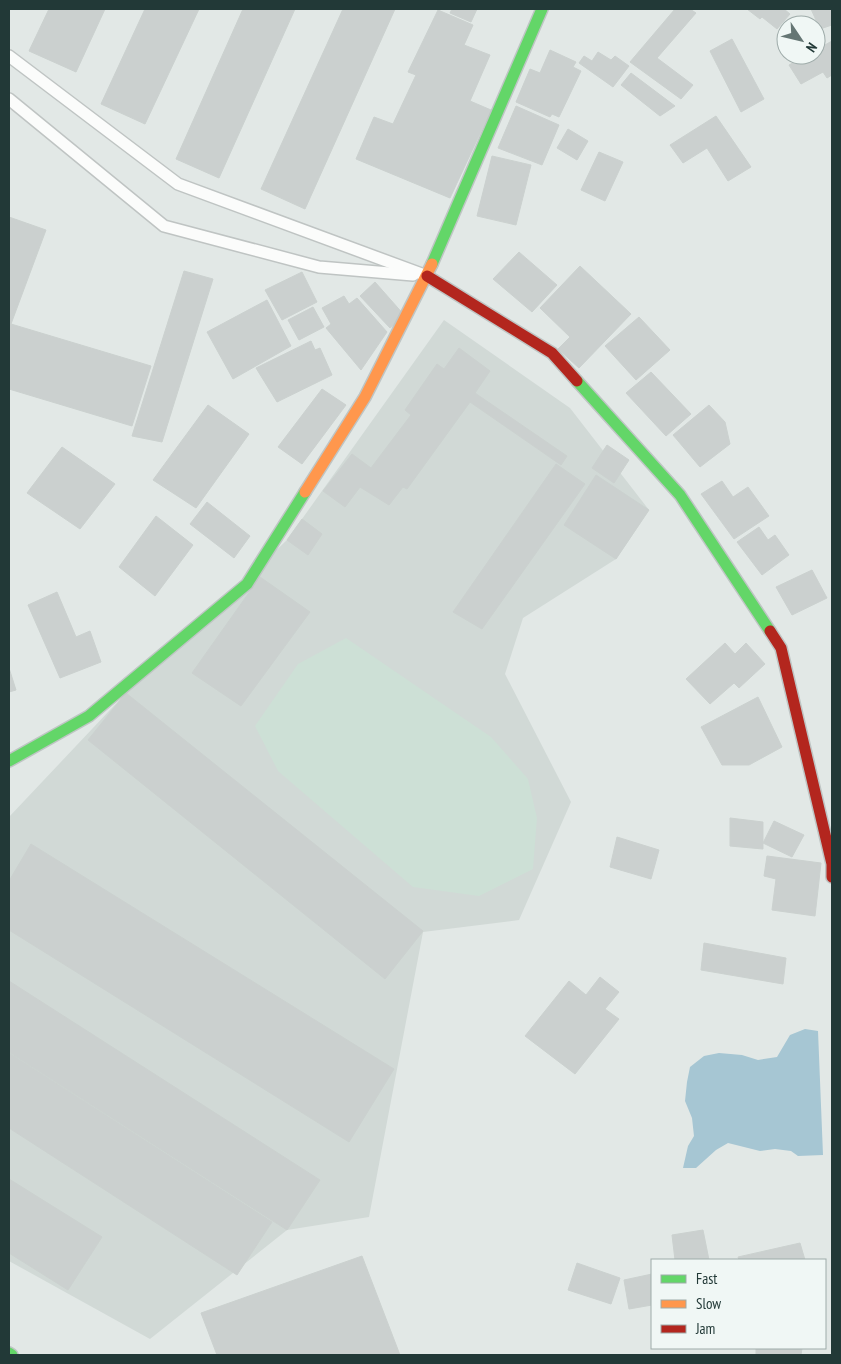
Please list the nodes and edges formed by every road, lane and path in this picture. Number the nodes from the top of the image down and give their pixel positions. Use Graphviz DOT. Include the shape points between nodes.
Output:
graph roads {
  1 [pos="542,9"];
  2 [pos="9,56"];
  3 [pos="9,99"];
  4 [pos="427,276"];
  5 [pos="9,760"];
  6 [pos="832,877"];
  1 -- 4 [label="street"];
  2 -- 4 [label="lane" via="178,184"];
  3 -- 4 [label="lane" via="164,226 319,267"];
  4 -- 5 [label="street" via="365,397 246,584 89,716"];
  4 -- 6 [label="street" via="552,353 680,495 781,648 832,864"];
}
